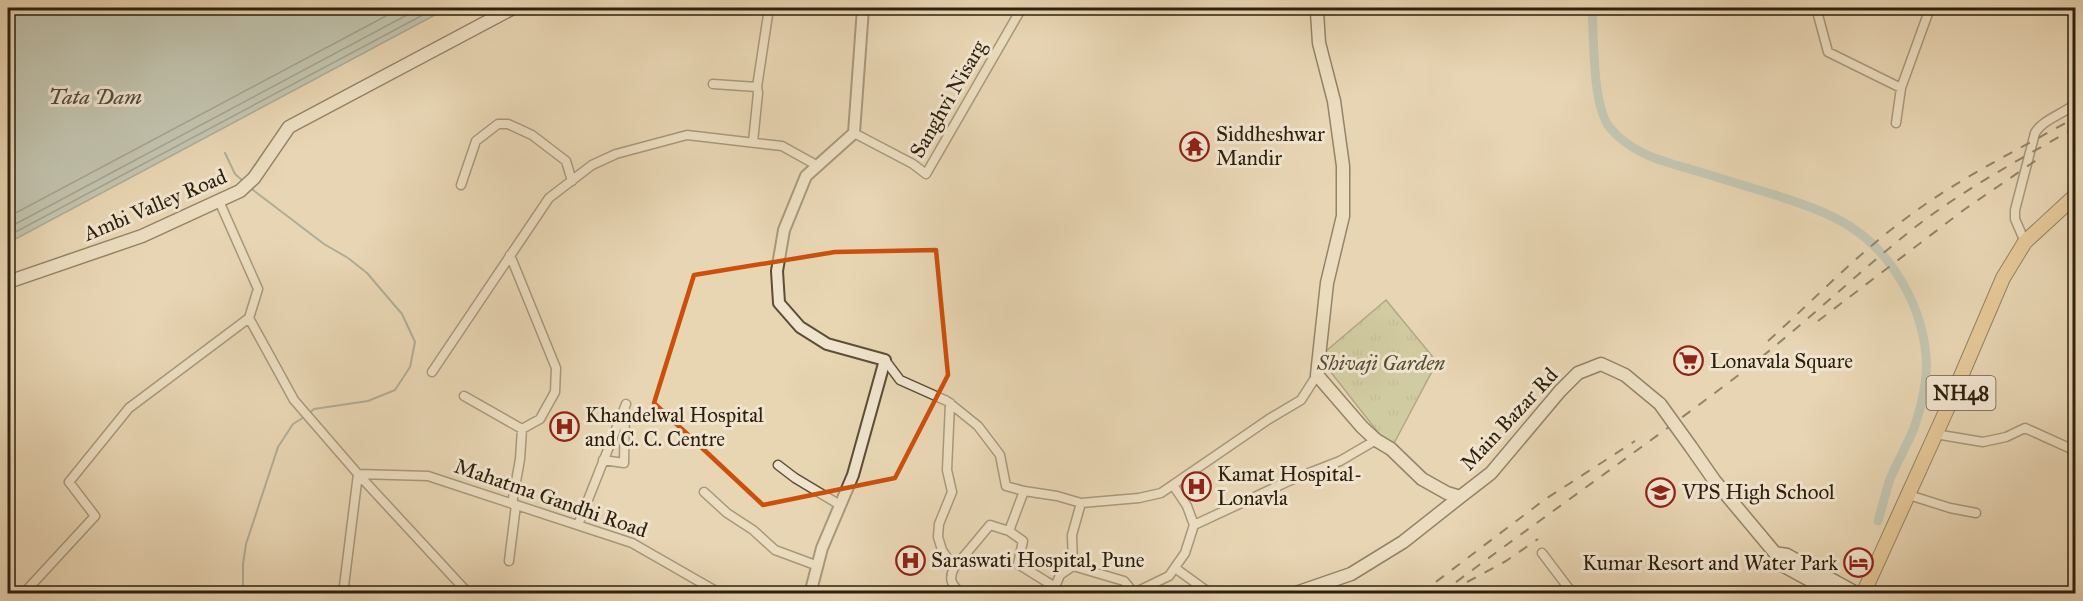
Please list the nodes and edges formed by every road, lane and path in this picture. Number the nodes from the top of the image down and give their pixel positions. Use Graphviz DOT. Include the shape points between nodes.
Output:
graph roads {
  1 [pos="513,8"];
  2 [pos="770,8"];
  3 [pos="864,8"];
  4 [pos="1004,8"];
  5 [pos="1319,8"];
  6 [pos="1819,8"];
  7 [pos="1919,8"];
  8 [pos="1930,9"];
  9 [pos="713,84"];
  10 [pos="757,87"];
  11 [pos="1901,88"];
  12 [pos="2076,103"];
  13 [pos="1896,123"];
  14 [pos="854,133"];
  15 [pos="753,142"];
  16 [pos="818,166"];
  17 [pos="572,181"];
  18 [pos="461,185"];
  19 [pos="2076,195"];
  20 [pos="219,201"];
  21 [pos="2076,207"];
  22 [pos="2025,242"];
  23 [pos="510,255"];
  24 [pos="8,282"];
  25 [pos="249,318"];
  26 [pos="885,360"];
  27 [pos="432,372"];
  28 [pos="1317,375"];
  29 [pos="464,396"];
  30 [pos="950,403"];
  31 [pos="522,429"];
  32 [pos="1941,435"];
  33 [pos="1376,440"];
  34 [pos="2076,451"];
  35 [pos="603,460"];
  36 [pos="778,465"];
  37 [pos="358,474"];
  38 [pos="1173,484"];
  39 [pos="1024,491"];
  40 [pos="704,492"];
  41 [pos="1912,496"];
  42 [pos="1460,498"];
  43 [pos="1081,503"];
  44 [pos="514,504"];
  45 [pos="840,505"];
  46 [pos="1976,513"];
  47 [pos="578,525"];
  48 [pos="1194,525"];
  49 [pos="1009,531"];
  50 [pos="1542,553"];
  51 [pos="1775,553"];
  52 [pos="509,561"];
  53 [pos="818,566"];
  54 [pos="1074,566"];
  55 [pos="954,568"];
  56 [pos="1176,568"];
  57 [pos="1053,590"];
  58 [pos="1133,593"];
  59 [pos="23,594"];
  60 [pos="343,594"];
  61 [pos="470,594"];
  62 [pos="721,594"];
  63 [pos="810,594"];
  64 [pos="962,594"];
  65 [pos="1211,594"];
  66 [pos="1293,594"];
  67 [pos="1573,594"];
  68 [pos="1834,594"];
  69 [pos="1858,594"];
  70 [pos="1865,594"];
  1 -- 20 [label="main road, Ambi Valley Road" via="290,127 254,178 240,191"];
  2 -- 10 [label="street"];
  3 -- 14 [label="street"];
  4 -- 14 [label="street, Sanghvi Nisarg" via="1020,11 926,174"];
  5 -- 28 [label="main road" via="1319,43 1334,101 1343,176 1343,216 1327,283"];
  6 -- 11 [label="street" via="1828,52"];
  7 -- 8 [label="street"];
  8 -- 11 [label="street"];
  9 -- 10 [label="street"];
  10 -- 15 [label="street"];
  11 -- 13 [label="street"];
  12 -- 22 [label="street" via="2039,126 2035,133 2015,210"];
  14 -- 16 [label="street"];
  15 -- 16 [label="street" via="782,146"];
  15 -- 17 [label="street" via="687,135 616,154 592,165"];
  16 -- 26 [label="street" via="806,176 784,230 777,271 779,303 800,327 827,344"];
  17 -- 18 [label="street" via="566,161 532,135 508,124 498,124 476,141"];
  17 -- 23 [label="street" via="549,198"];
  19 -- 22 [label="highway, NH48"];
  20 -- 24 [label="main road, Ambi Valley Road" via="142,236"];
  20 -- 25 [label="street" via="258,289"];
  21 -- 32 [label="highway, NH48" via="2030,249 2008,281"];
  22 -- 70 [label="highway, NH48" via="2003,278"];
  23 -- 27 [label="street"];
  23 -- 31 [label="street" via="555,368 555,392 540,419"];
  25 -- 37 [label="street" via="294,400"];
  25 -- 59 [label="street" via="129,408 69,482 95,516"];
  26 -- 30 [label="street" via="900,380"];
  26 -- 45 [label="street" via="853,475"];
  28 -- 33 [label="main road, Main Bazar Rd"];
  28 -- 38 [label="street" via="1301,400"];
  29 -- 31 [label="street"];
  30 -- 39 [label="street" via="978,426 1000,455 1006,486"];
  30 -- 55 [label="street" via="947,470 952,492 938,537"];
  31 -- 44 [label="street"];
  32 -- 34 [label="street" via="1983,442 2025,428"];
  32 -- 41 [label="highway, NH48"];
  33 -- 42 [label="main road, Main Bazar Rd" via="1422,479"];
  33 -- 48 [label="street" via="1340,461"];
  35 -- 35 [label="street" via="622,413 626,404 624,463"];
  35 -- 47 [label="street"];
  36 -- 45 [label="street"];
  37 -- 44 [label="street, Mahatma Gandhi Road" via="428,476"];
  37 -- 60 [label="street"];
  37 -- 61 [label="street"];
  38 -- 43 [label="street" via="1161,494"];
  38 -- 48 [label="street"];
  39 -- 43 [label="street"];
  39 -- 49 [label="street"];
  40 -- 53 [label="street" via="775,550"];
  41 -- 46 [label="street"];
  41 -- 70 [label="highway, NH48"];
  42 -- 51 [label="main road, Main Bazar Rd, bridge" via="1491,473 1578,373 1601,364 1625,375 1660,404 1714,480"];
  42 -- 66 [label="main road" via="1403,542 1351,574"];
  43 -- 54 [label="street" via="1072,535"];
  44 -- 47 [label="street, Mahatma Gandhi Road"];
  44 -- 52 [label="street"];
  45 -- 53 [label="street"];
  47 -- 62 [label="street, Mahatma Gandhi Road" via="632,543"];
  48 -- 56 [label="street"];
  49 -- 55 [label="street" via="990,525"];
  49 -- 57 [label="street" via="1023,541 1018,564"];
  50 -- 67 [label="street"];
  51 -- 68 [label="main road, Main Bazar Rd" via="1782,565"];
  51 -- 69 [label="main road" via="1787,555"];
  53 -- 63 [label="street"];
  54 -- 57 [label="street" via="1060,575"];
  54 -- 58 [label="street" via="1124,581"];
  55 -- 64 [label="street" via="951,581"];
  56 -- 58 [label="street" via="1169,576"];
  56 -- 65 [label="street"];
}
